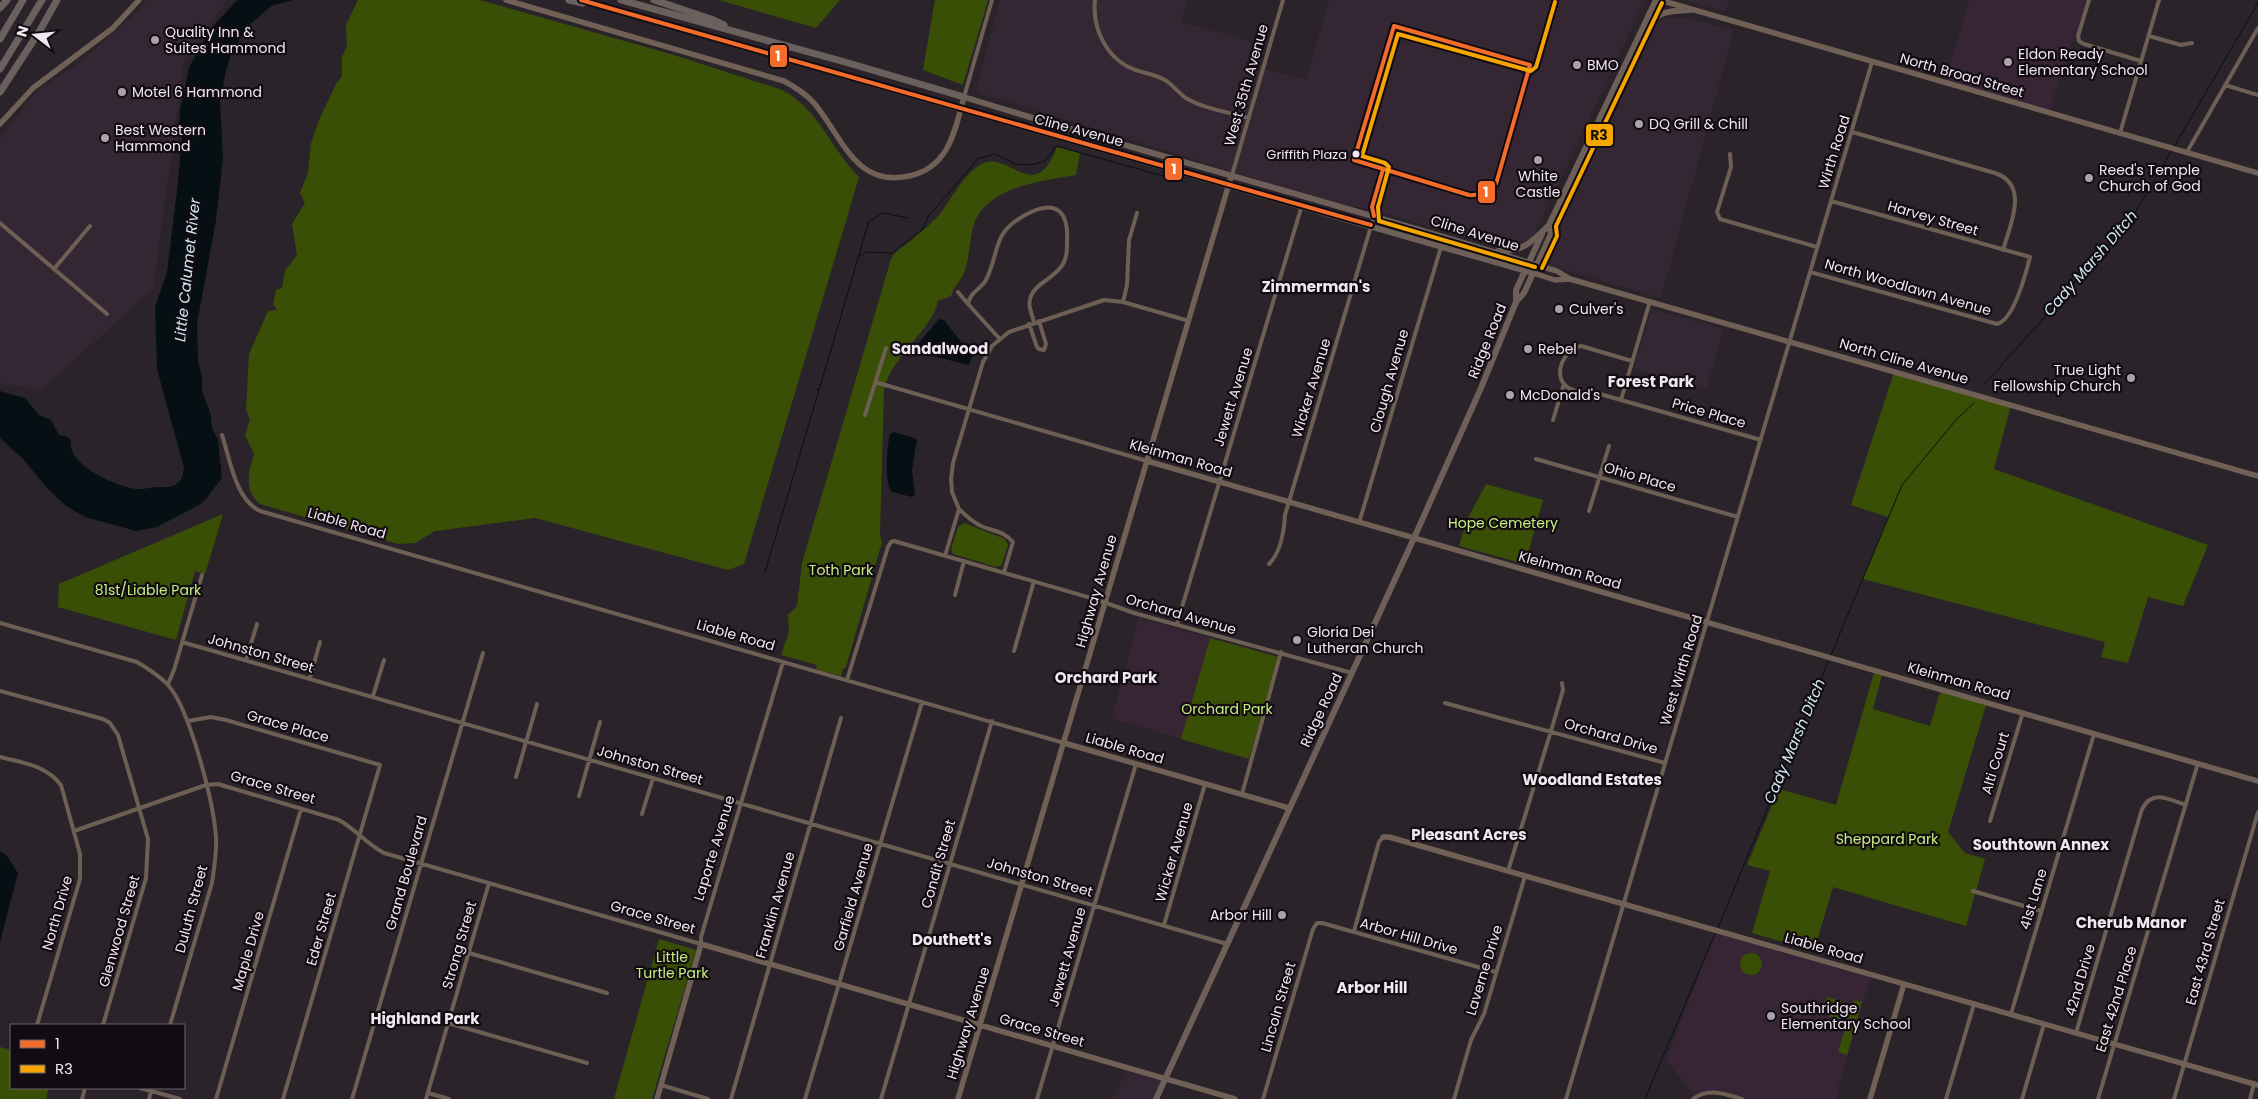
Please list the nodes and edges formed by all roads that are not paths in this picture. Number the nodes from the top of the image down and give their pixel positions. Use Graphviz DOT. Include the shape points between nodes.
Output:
graph roads {
  1 [pos="7,0"];
  2 [pos="23,0"];
  3 [pos="42,0"];
  4 [pos="57,0"];
  5 [pos="63,0"];
  6 [pos="139,0"];
  7 [pos="506,0"];
  8 [pos="569,0"];
  9 [pos="581,0"];
  10 [pos="621,0"];
  11 [pos="654,0"];
  12 [pos="992,0"];
  13 [pos="1095,0"];
  14 [pos="1283,0"];
  15 [pos="1656,0"];
  16 [pos="1660,0"];
  17 [pos="2089,0"];
  18 [pos="2159,0"];
  19 [pos="603,6"];
  20 [pos="0,8"];
  21 [pos="1691,10"];
  22 [pos="2258,28"];
  23 [pos="1641,31"];
  24 [pos="39,32"];
  25 [pos="738,32"];
  26 [pos="2149,36"];
  27 [pos="0,39"];
  28 [pos="2192,44"];
  29 [pos="2141,61"];
  30 [pos="1872,62"];
  31 [pos="0,70"];
  32 [pos="2225,85"];
  33 [pos="0,92"];
  34 [pos="2258,95"];
  35 [pos="964,97"];
  36 [pos="961,109"];
  37 [pos="1248,118"];
  38 [pos="0,124"];
  39 [pos="1852,132"];
  40 [pos="2120,133"];
  41 [pos="2187,152"];
  42 [pos="1730,154"];
  43 [pos="2258,173"];
  44 [pos="1231,177"];
  45 [pos="1229,185"];
  46 [pos="1831,201"];
  47 [pos="1302,205"];
  48 [pos="1137,214"];
  49 [pos="1374,216"];
  50 [pos="0,223"];
  51 [pos="1371,225"];
  52 [pos="1550,225"];
  53 [pos="90,226"];
  54 [pos="1544,231"];
  55 [pos="1441,245"];
  56 [pos="1817,248"];
  57 [pos="1491,250"];
  58 [pos="2003,250"];
  59 [pos="1528,262"];
  60 [pos="1536,265"];
  61 [pos="54,269"];
  62 [pos="1525,270"];
  63 [pos="1810,272"];
  64 [pos="1533,273"];
  65 [pos="1570,279"];
  66 [pos="958,292"];
  67 [pos="1650,301"];
  68 [pos="1123,302"];
  69 [pos="1516,302"];
  70 [pos="968,304"];
  71 [pos="107,314"];
  72 [pos="1716,320"];
  73 [pos="1189,321"];
  74 [pos="1037,322"];
  75 [pos="1029,324"];
  76 [pos="2000,324"];
  77 [pos="999,338"];
  78 [pos="1790,341"];
  79 [pos="886,348"];
  80 [pos="1632,361"];
  81 [pos="875,382"];
  82 [pos="1564,384"];
  83 [pos="1621,400"];
  84 [pos="968,410"];
  85 [pos="865,415"];
  86 [pos="1553,420"];
  87 [pos="222,435"];
  88 [pos="1761,440"];
  89 [pos="1609,446"];
  90 [pos="1536,459"];
  91 [pos="1147,461"];
  92 [pos="2258,476"];
  93 [pos="1599,477"];
  94 [pos="1219,482"];
  95 [pos="1289,503"];
  96 [pos="959,509"];
  97 [pos="1589,511"];
  98 [pos="1738,517"];
  99 [pos="1359,523"];
  100 [pos="1414,538"];
  101 [pos="945,556"];
  102 [pos="964,561"];
  103 [pos="1270,564"];
  104 [pos="1004,572"];
  105 [pos="202,575"];
  106 [pos="1034,582"];
  107 [pos="955,595"];
  108 [pos="1105,604"];
  109 [pos="1708,622"];
  110 [pos="0,623"];
  111 [pos="257,624"];
  112 [pos="1177,624"];
  113 [pos="182,642"];
  114 [pos="320,642"];
  115 [pos="1014,651"];
  116 [pos="1281,652"];
  117 [pos="483,653"];
  118 [pos="246,660"];
  119 [pos="384,660"];
  120 [pos="783,662"];
  121 [pos="1352,673"];
  122 [pos="310,678"];
  123 [pos="847,680"];
  124 [pos="1562,683"];
  125 [pos="168,684"];
  126 [pos="0,690"];
  127 [pos="373,696"];
  128 [pos="922,702"];
  129 [pos="1445,703"];
  130 [pos="537,704"];
  131 [pos="2023,712"];
  132 [pos="841,718"];
  133 [pos="188,721"];
  134 [pos="992,721"];
  135 [pos="462,722"];
  136 [pos="600,722"];
  137 [pos="1551,731"];
  138 [pos="2094,733"];
  139 [pos="526,741"];
  140 [pos="1064,743"];
  141 [pos="0,757"];
  142 [pos="590,759"];
  143 [pos="2198,762"];
  144 [pos="1665,763"];
  145 [pos="1136,764"];
  146 [pos="380,765"];
  147 [pos="516,776"];
  148 [pos="653,778"];
  149 [pos="2258,780"];
  150 [pos="1205,784"];
  151 [pos="206,785"];
  152 [pos="1242,794"];
  153 [pos="579,796"];
  154 [pos="741,803"];
  155 [pos="2186,805"];
  156 [pos="140,808"];
  157 [pos="1290,808"];
  158 [pos="301,809"];
  159 [pos="2258,812"];
  160 [pos="642,814"];
  161 [pos="1990,821"];
  162 [pos="811,823"];
  163 [pos="74,831"];
  164 [pos="360,836"];
  165 [pos="1383,837"];
  166 [pos="880,843"];
  167 [pos="950,863"];
  168 [pos="421,864"];
  169 [pos="1508,871"];
  170 [pos="1525,876"];
  171 [pos="489,883"];
  172 [pos="1022,884"];
  173 [pos="1973,891"];
  174 [pos="1623,904"];
  175 [pos="1094,905"];
  176 [pos="2042,911"];
  177 [pos="1316,923"];
  178 [pos="1164,925"];
  179 [pos="1354,931"];
  180 [pos="700,944"];
  181 [pos="1227,944"];
  182 [pos="469,953"];
  183 [pos="770,964"];
  184 [pos="1496,972"];
  185 [pos="839,984"];
  186 [pos="1904,984"];
  187 [pos="607,993"];
  188 [pos="908,1004"];
  189 [pos="1974,1004"];
  190 [pos="2011,1014"];
  191 [pos="448,1023"];
  192 [pos="37,1024"];
  193 [pos="103,1024"];
  194 [pos="170,1024"];
  195 [pos="2044,1024"];
  196 [pos="981,1025"];
  197 [pos="2076,1033"];
  198 [pos="2114,1044"];
  199 [pos="1053,1046"];
  200 [pos="587,1063"];
  201 [pos="2184,1063"];
  202 [pos="1166,1078"];
  203 [pos="2256,1084"];
  204 [pos="661,1085"];
  205 [pos="151,1089"];
  206 [pos="428,1093"];
  207 [pos="1695,1098"];
  208 [pos="149,1099"];
  209 [pos="180,1099"];
  210 [pos="216,1099"];
  211 [pos="283,1099"];
  212 [pos="352,1099"];
  213 [pos="426,1099"];
  214 [pos="449,1099"];
  215 [pos="657,1099"];
  216 [pos="708,1099"];
  217 [pos="731,1099"];
  218 [pos="805,1099"];
  219 [pos="881,1099"];
  220 [pos="958,1099"];
  221 [pos="1037,1099"];
  222 [pos="1156,1099"];
  223 [pos="1234,1099"];
  224 [pos="1262,1099"];
  225 [pos="1454,1099"];
  226 [pos="1566,1099"];
  227 [pos="1742,1099"];
  228 [pos="1870,1099"];
  229 [pos="1946,1099"];
  230 [pos="2022,1099"];
  231 [pos="2098,1099"];
  232 [pos="2174,1099"];
  233 [pos="2250,1099"];
  1 -- 20 [label="highway"];
  2 -- 27 [label="highway"];
  3 -- 31 [label="highway"];
  4 -- 24 [label="highway"];
  5 -- 24 [label="highway"];
  6 -- 38 [label="street" via="113,28 33,88"];
  7 -- 36 [label="street" via="784,81 815,104 856,161 881,176 910,176 934,165 950,144"];
  8 -- 19 [label="highway"];
  9 -- 19 [label="highway, Cline Avenue"];
  10 -- 25 [label="highway, Cline Avenue"];
  11 -- 25 [label="highway" via="711,19"];
  12 -- 35 [label="street"];
  13 -- 37 [label="street" via="1099,34 1122,63 1163,79 1193,102"];
  14 -- 37 [label="street, West 35th Avenue"];
  15 -- 23 [label="main road"];
  16 -- 21 [label="street, North Broad Street"];
  17 -- 29 [label="street" via="2078,39 2084,44"];
  18 -- 26 [label="street"];
  19 -- 36 [label="highway, Cline Avenue"];
  21 -- 23 [label="main road" via="1665,11"];
  21 -- 30 [label="street, North Broad Street"];
  22 -- 32 [label="street"];
  23 -- 52 [label="main road"];
  24 -- 33 [label="highway"];
  25 -- 35 [label="highway, Cline Avenue"];
  26 -- 28 [label="street" via="2181,45"];
  26 -- 29 [label="street"];
  29 -- 40 [label="street"];
  30 -- 39 [label="street, Wirth Road"];
  30 -- 40 [label="street, North Broad Street"];
  32 -- 34 [label="street"];
  32 -- 41 [label="street"];
  35 -- 36 [label="street"];
  35 -- 44 [label="main road, Cline Avenue"];
  36 -- 45 [label="main road, Cline Avenue"];
  37 -- 44 [label="street, West 35th Avenue"];
  39 -- 46 [label="street, Wirth Road"];
  39 -- 58 [label="street" via="1996,173 2011,184 2016,200"];
  40 -- 41 [label="street, North Broad Street"];
  41 -- 43 [label="street, North Broad Street"];
  42 -- 56 [label="street" via="1731,167 1717,212 1719,218"];
  44 -- 45 [label="street, Highway Avenue"];
  44 -- 49 [label="main road, Cline Avenue"];
  45 -- 47 [label="main road, Cline Avenue"];
  45 -- 73 [label="street, Highway Avenue"];
  46 -- 56 [label="street, Wirth Road"];
  46 -- 58 [label="street, Harvey Street"];
  47 -- 51 [label="main road, Cline Avenue"];
  47 -- 94 [label="street, Jewett Avenue"];
  48 -- 68 [label="street" via="1129,240"];
  49 -- 51 [label="street, Wicker Avenue"];
  49 -- 57 [label="main road, Cline Avenue"];
  50 -- 61 [label="street"];
  51 -- 55 [label="main road, Cline Avenue"];
  51 -- 95 [label="street, Wicker Avenue"];
  52 -- 54 [label="main road"];
  52 -- 60 [label="main road, Ridge Road" via="1551,234"];
  53 -- 61 [label="street"];
  54 -- 57 [label="main road" via="1522,248"];
  54 -- 59 [label="main road, Ridge Road"];
  55 -- 62 [label="main road, Cline Avenue"];
  55 -- 99 [label="street, Clough Avenue"];
  56 -- 63 [label="street, West Wirth Road"];
  57 -- 59 [label="main road, Cline Avenue"];
  58 -- 76 [label="street, Harvey Street" via="2030,258 2020,292"];
  59 -- 60 [label="main road, Cline Avenue"];
  59 -- 62 [label="main road, Ridge Road"];
  60 -- 64 [label="main road, Ridge Road"];
  60 -- 65 [label="street, Cline Avenue"];
  61 -- 71 [label="street"];
  62 -- 64 [label="main road, Cline Avenue"];
  62 -- 69 [label="main road, Ridge Road" via="1516,290"];
  63 -- 76 [label="street, North Woodlawn Avenue"];
  63 -- 78 [label="street, West Wirth Road"];
  64 -- 65 [label="street, Cline Avenue" via="1555,280"];
  64 -- 69 [label="main road, Ridge Road" via="1524,294"];
  65 -- 67 [label="street, Cline Avenue"];
  66 -- 70 [label="street"];
  67 -- 72 [label="street, Cline Avenue"];
  67 -- 80 [label="street"];
  68 -- 73 [label="street"];
  68 -- 74 [label="street" via="1097,302"];
  69 -- 100 [label="main road, Ridge Road"];
  70 -- 74 [label="street" via="971,295 985,282 1000,238 1012,222 1036,209 1054,208 1067,220 1066,257 1052,278 1037,287 1031,296 1029,305"];
  70 -- 77 [label="street"];
  72 -- 78 [label="street, North Cline Avenue"];
  73 -- 91 [label="street, Highway Avenue"];
  74 -- 75 [label="street"];
  74 -- 75 [label="street" via="1046,344 1044,350 1037,347"];
  75 -- 77 [label="street"];
  77 -- 84 [label="street" via="983,362"];
  78 -- 88 [label="street, West Wirth Road"];
  78 -- 92 [label="street, North Cline Avenue"];
  79 -- 81 [label="street"];
  80 -- 82 [label="street" via="1575,347 1566,354 1561,365"];
  80 -- 83 [label="street"];
  81 -- 84 [label="street, Kleinman Road"];
  81 -- 85 [label="street"];
  82 -- 83 [label="street, Price Place" via="1568,388"];
  82 -- 86 [label="street"];
  83 -- 88 [label="street, Price Place"];
  84 -- 91 [label="street, Kleinman Road"];
  84 -- 96 [label="street" via="951,479"];
  87 -- 120 [label="street, Liable Road" via="243,496 260,511"];
  88 -- 98 [label="street, West Wirth Road"];
  89 -- 93 [label="street"];
  90 -- 93 [label="street, Ohio Place"];
  91 -- 94 [label="street, Kleinman Road"];
  91 -- 108 [label="street, Highway Avenue"];
  93 -- 97 [label="street"];
  93 -- 98 [label="street, Ohio Place"];
  94 -- 95 [label="street, Kleinman Road"];
  94 -- 112 [label="street, Jewett Avenue"];
  95 -- 99 [label="street, Kleinman Road"];
  95 -- 103 [label="street, Wicker Avenue" via="1276,558"];
  96 -- 101 [label="street"];
  96 -- 104 [label="street" via="982,526 1005,533 1013,542"];
  98 -- 109 [label="street, West Wirth Road"];
  99 -- 100 [label="street, Kleinman Road"];
  100 -- 109 [label="street, Kleinman Road"];
  100 -- 121 [label="main road, Ridge Road"];
  101 -- 102 [label="street"];
  101 -- 123 [label="street" via="891,542"];
  102 -- 104 [label="street"];
  102 -- 107 [label="street"];
  104 -- 106 [label="street, Orchard Avenue"];
  105 -- 113 [label="street"];
  106 -- 108 [label="street, Orchard Avenue"];
  106 -- 115 [label="street"];
  108 -- 112 [label="street, Orchard Avenue"];
  108 -- 140 [label="street, Highway Avenue"];
  109 -- 131 [label="street, Kleinman Road"];
  109 -- 144 [label="street, West Wirth Road"];
  110 -- 125 [label="street, Duluth Street" via="137,662"];
  111 -- 118 [label="street"];
  112 -- 116 [label="street, Orchard Avenue"];
  113 -- 118 [label="street, Johnston Street"];
  113 -- 125 [label="street"];
  114 -- 122 [label="street"];
  116 -- 121 [label="street, Orchard Avenue"];
  116 -- 152 [label="street"];
  117 -- 135 [label="street, Grand Boulevard"];
  118 -- 122 [label="street, Johnston Street"];
  119 -- 127 [label="street"];
  120 -- 123 [label="street, Liable Road"];
  120 -- 154 [label="street, Laporte Avenue"];
  121 -- 157 [label="main road, Ridge Road"];
  122 -- 127 [label="street, Johnston Street"];
  123 -- 128 [label="street, Liable Road"];
  124 -- 137 [label="street" via="1563,690"];
  125 -- 133 [label="street, Duluth Street"];
  126 -- 156 [label="street, Glenwood Street" via="110,723 118,735"];
  127 -- 135 [label="street, Johnston Street"];
  128 -- 134 [label="street, Liable Road"];
  128 -- 166 [label="street, Garfield Avenue"];
  129 -- 137 [label="street, Orchard Drive"];
  130 -- 139 [label="street"];
  131 -- 138 [label="street, Kleinman Road"];
  131 -- 161 [label="street, Alti Court"];
  132 -- 162 [label="street, Franklin Avenue"];
  133 -- 146 [label="street, Grace Place" via="211,717 226,720"];
  133 -- 151 [label="street, Duluth Street"];
  134 -- 140 [label="street, Liable Road"];
  134 -- 167 [label="street, Condit Street"];
  135 -- 139 [label="street, Johnston Street"];
  135 -- 168 [label="street, Grand Boulevard"];
  136 -- 142 [label="street"];
  137 -- 144 [label="street, Orchard Drive"];
  137 -- 169 [label="street"];
  138 -- 143 [label="street, Kleinman Road"];
  138 -- 176 [label="street, 41st Lane"];
  139 -- 142 [label="street, Johnston Street"];
  139 -- 147 [label="street"];
  140 -- 145 [label="street, Liable Road"];
  140 -- 172 [label="street, Highway Avenue"];
  141 -- 163 [label="street, North Drive" via="45,770 55,777 61,785"];
  142 -- 148 [label="street, Johnston Street"];
  142 -- 153 [label="street"];
  143 -- 149 [label="street, Kleinman Road"];
  143 -- 155 [label="street, East 42nd Place"];
  144 -- 174 [label="street, West Wirth Road"];
  145 -- 150 [label="street, Liable Road"];
  145 -- 175 [label="street, Jewett Avenue"];
  146 -- 164 [label="street, Eder Street"];
  148 -- 154 [label="street, Johnston Street"];
  148 -- 160 [label="street"];
  150 -- 152 [label="street, Liable Road"];
  150 -- 178 [label="street, Wicker Avenue"];
  151 -- 156 [label="street, Grace Street"];
  151 -- 158 [label="street, Grace Street" via="218,784"];
  151 -- 194 [label="street, Duluth Street" via="214,819 215,864"];
  152 -- 157 [label="street, Liable Road"];
  154 -- 162 [label="street, Johnston Street"];
  154 -- 180 [label="street, Laporte Avenue"];
  155 -- 197 [label="street, 42nd Drive" via="2153,797 2142,809"];
  155 -- 198 [label="street, East 42nd Place"];
  156 -- 163 [label="street, Grace Street"];
  156 -- 193 [label="street, Glenwood Street" via="148,839 146,878"];
  157 -- 181 [label="main road, Ridge Road"];
  158 -- 164 [label="street, Grace Street" via="339,820"];
  158 -- 210 [label="street, Maple Drive"];
  159 -- 201 [label="street, East 43rd Street"];
  162 -- 166 [label="street, Johnston Street"];
  162 -- 183 [label="street, Franklin Avenue"];
  163 -- 192 [label="street, North Drive" via="80,854 80,879"];
  164 -- 168 [label="street, Grace Street" via="384,853"];
  164 -- 211 [label="street, Eder Street"];
  165 -- 169 [label="street, Liable Road"];
  165 -- 179 [label="street"];
  166 -- 167 [label="street, Johnston Street"];
  166 -- 185 [label="street, Garfield Avenue"];
  167 -- 172 [label="street, Johnston Street"];
  167 -- 188 [label="street, Condit Street"];
  168 -- 171 [label="street, Grace Street"];
  168 -- 212 [label="street, Grand Boulevard"];
  169 -- 170 [label="street, Liable Road"];
  170 -- 174 [label="street, Liable Road"];
  170 -- 184 [label="street, Laverne Drive"];
  171 -- 180 [label="street, Grace Street"];
  171 -- 182 [label="street, Strong Street"];
  172 -- 175 [label="street, Johnston Street"];
  172 -- 196 [label="street, Highway Avenue"];
  173 -- 176 [label="street"];
  174 -- 186 [label="street, Liable Road"];
  174 -- 226 [label="street, West Wirth Road"];
  175 -- 178 [label="street, Johnston Street"];
  175 -- 199 [label="street, Jewett Avenue"];
  176 -- 190 [label="street, 41st Lane"];
  177 -- 179 [label="street, Arbor Hill Drive"];
  177 -- 224 [label="street, Lincoln Street"];
  178 -- 181 [label="street, Johnston Street"];
  179 -- 184 [label="street, Arbor Hill Drive"];
  180 -- 183 [label="street, Grace Street"];
  180 -- 204 [label="street, Laporte Avenue"];
  181 -- 202 [label="main road, Ridge Road"];
  182 -- 187 [label="street"];
  182 -- 191 [label="street, Strong Street"];
  183 -- 185 [label="street, Grace Street"];
  183 -- 217 [label="street, Franklin Avenue"];
  184 -- 225 [label="street, Laverne Drive"];
  185 -- 188 [label="street, Grace Street"];
  185 -- 218 [label="street, Garfield Avenue"];
  186 -- 189 [label="street, Liable Road"];
  186 -- 228 [label="street"];
  188 -- 196 [label="street, Grace Street"];
  188 -- 219 [label="street, Condit Street"];
  189 -- 190 [label="street, Liable Road"];
  189 -- 229 [label="street"];
  190 -- 195 [label="street, Liable Road"];
  191 -- 200 [label="street"];
  191 -- 206 [label="street, Strong Street"];
  195 -- 197 [label="street, Liable Road"];
  195 -- 230 [label="street"];
  196 -- 199 [label="street, Grace Street"];
  196 -- 220 [label="street, Highway Avenue"];
  197 -- 198 [label="street, Liable Road"];
  198 -- 201 [label="street, Liable Road"];
  198 -- 231 [label="street, East 42nd Place"];
  199 -- 202 [label="street, Grace Street"];
  199 -- 221 [label="street, Jewett Avenue"];
  201 -- 203 [label="street, Liable Road"];
  201 -- 232 [label="street, East 43rd Street"];
  202 -- 222 [label="main road, Ridge Road"];
  202 -- 223 [label="street, Grace Street"];
  203 -- 233 [label="street"];
  204 -- 215 [label="street, Laporte Avenue"];
  204 -- 216 [label="street"];
  205 -- 208 [label="street"];
  205 -- 209 [label="street"];
  206 -- 213 [label="street, Strong Street"];
  206 -- 214 [label="street"];
  207 -- 227 [label="street" via="1715,1092"];
}
